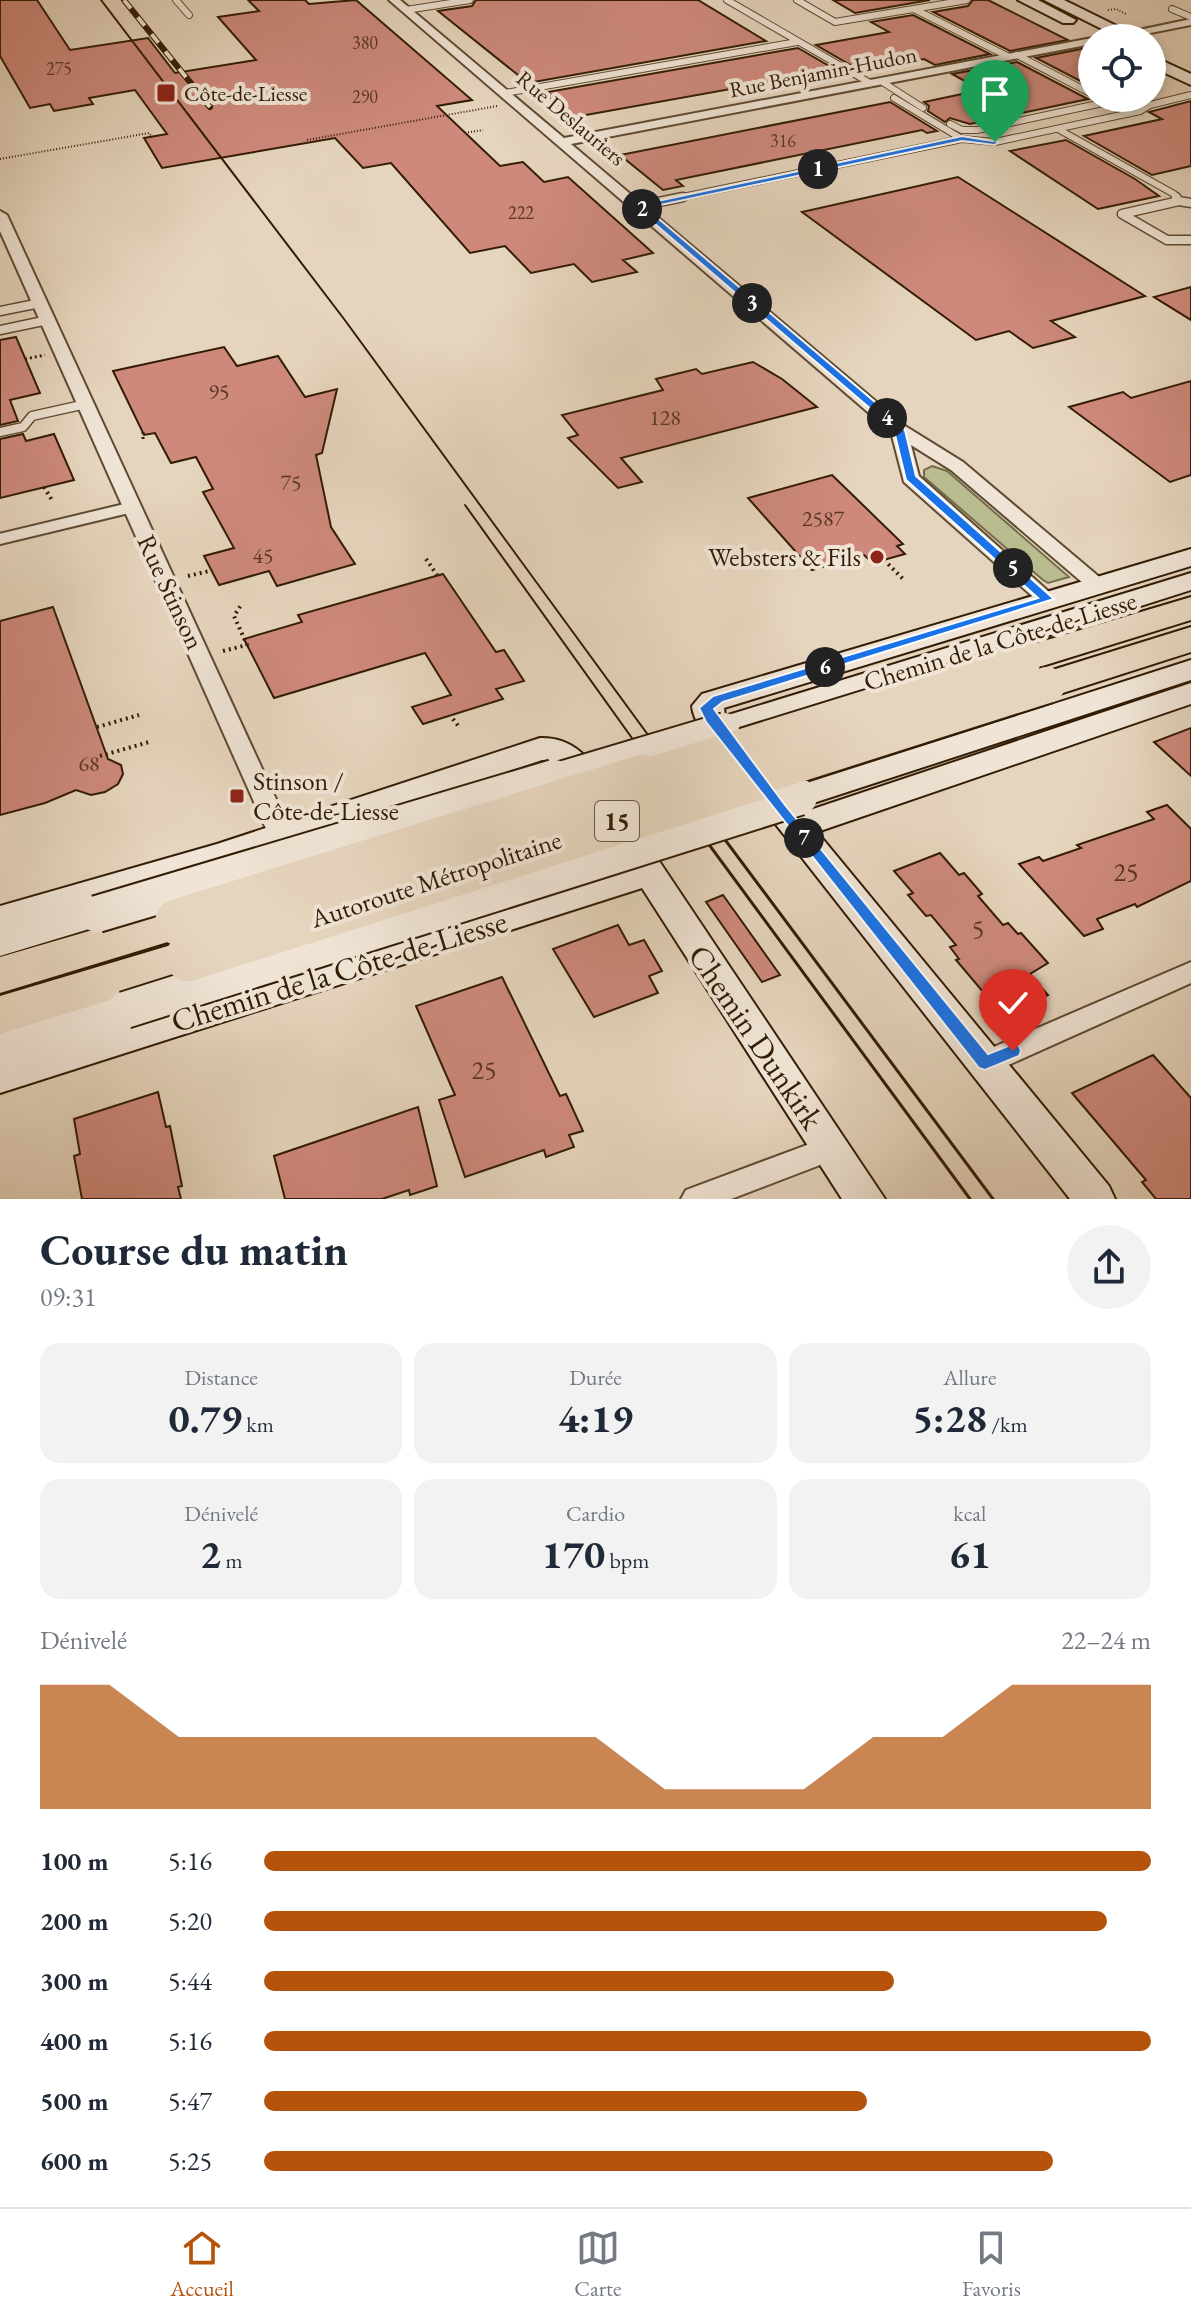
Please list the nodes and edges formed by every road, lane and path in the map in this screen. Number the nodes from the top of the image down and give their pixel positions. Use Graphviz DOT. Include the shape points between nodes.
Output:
graph roads {
  1 [pos="176,0"];
  2 [pos="394,0"];
  3 [pos="470,0"];
  4 [pos="727,0"];
  5 [pos="797,0"];
  6 [pos="967,0"];
  7 [pos="1026,0"];
  8 [pos="1052,0"];
  9 [pos="1191,5"];
  10 [pos="912,8"];
  11 [pos="1116,9"];
  12 [pos="406,10"];
  13 [pos="1126,14"];
  14 [pos="189,15"];
  15 [pos="1191,20"];
  16 [pos="1103,24"];
  17 [pos="1078,25"];
  18 [pos="1166,26"];
  19 [pos="797,42"];
  20 [pos="1078,44"];
  21 [pos="1166,53"];
  22 [pos="1013,56"];
  23 [pos="1191,65"];
  24 [pos="1166,68"];
  25 [pos="1191,80"];
  26 [pos="876,82"];
  27 [pos="1078,87"];
  28 [pos="1191,89"];
  29 [pos="505,93"];
  30 [pos="1166,94"];
  31 [pos="1191,95"];
  32 [pos="894,98"];
  33 [pos="516,103"];
  34 [pos="1078,106"];
  35 [pos="1057,129"];
  36 [pos="483,130"];
  37 [pos="465,133"];
  38 [pos="152,137"];
  39 [pos="962,139"];
  40 [pos="307,140"];
  41 [pos="562,142"];
  42 [pos="0,159"];
  43 [pos="1179,201"];
  44 [pos="1191,203"];
  45 [pos="639,206"];
  46 [pos="2,225"];
  47 [pos="1191,240"];
  48 [pos="0,311"];
  49 [pos="44,311"];
  50 [pos="0,330"];
  51 [pos="45,355"];
  52 [pos="25,359"];
  53 [pos="86,404"];
  54 [pos="899,430"];
  55 [pos="0,432"];
  56 [pos="143,432"];
  57 [pos="143,442"];
  58 [pos="44,487"];
  59 [pos="53,502"];
  60 [pos="133,507"];
  61 [pos="0,539"];
  62 [pos="1191,557"];
  63 [pos="426,559"];
  64 [pos="884,560"];
  65 [pos="209,571"];
  66 [pos="437,575"];
  67 [pos="188,576"];
  68 [pos="905,581"];
  69 [pos="1191,581"];
  70 [pos="1097,585"];
  71 [pos="1047,599"];
  72 [pos="241,605"];
  73 [pos="1191,608"];
  74 [pos="1191,639"];
  75 [pos="223,651"];
  76 [pos="1191,670"];
  77 [pos="1036,673"];
  78 [pos="1191,693"];
  79 [pos="139,715"];
  80 [pos="453,719"];
  81 [pos="97,727"];
  82 [pos="459,727"];
  83 [pos="149,742"];
  84 [pos="100,756"];
  85 [pos="795,827"];
  86 [pos="282,835"];
  87 [pos="650,873"];
  88 [pos="0,919"];
  89 [pos="183,940"];
  90 [pos="0,942"];
  91 [pos="1191,972"];
  92 [pos="328,974"];
  93 [pos="0,975"];
  94 [pos="0,1015"];
  95 [pos="0,1048"];
  96 [pos="985,1063"];
  97 [pos="0,1077"];
  98 [pos="831,1148"];
  99 [pos="696,1199"];
  100 [pos="865,1199"];
  101 [pos="1095,1199"];
  1 -- 14 [label="lane"];
  2 -- 12 [label="street, Rue Deslauriers"];
  3 -- 12 [label="lane"];
  4 -- 19 [label="lane"];
  5 -- 10 [label="lane" via="835,22"];
  6 -- 10 [label="lane"];
  7 -- 17 [label="street"];
  8 -- 16 [label="street"];
  9 -- 15 [label="lane" via="1172,9"];
  10 -- 22 [label="lane"];
  11 -- 13 [label="path"];
  12 -- 29 [label="street, Rue Deslauriers"];
  15 -- 18 [label="street"];
  19 -- 26 [label="lane"];
  19 -- 29 [label="lane"];
  20 -- 22 [label="street, Rue Benjamin-Hudon"];
  21 -- 23 [label="street"];
  22 -- 26 [label="street, Rue Benjamin-Hudon"];
  22 -- 27 [label="lane"];
  24 -- 25 [label="street"];
  26 -- 34 [label="lane" via="968,131"];
  26 -- 41 [label="street, Rue Benjamin-Hudon"];
  28 -- 30 [label="lane"];
  29 -- 33 [label="street, Rue Deslauriers"];
  31 -- 35 [label="lane"];
  32 -- 39 [label="lane"];
  33 -- 40 [label="path"];
  33 -- 41 [label="street, Rue Deslauriers"];
  35 -- 39 [label="lane" via="995,142"];
  35 -- 43 [label="lane"];
  36 -- 37 [label="path"];
  38 -- 42 [label="path" via="149,133"];
  39 -- 45 [label="lane"];
  41 -- 45 [label="street, Rue Deslauriers"];
  43 -- 44 [label="lane"];
  43 -- 47 [label="lane" via="1122,214 1167,240"];
  45 -- 54 [label="street, Rue Deslauriers"];
  46 -- 49 [label="street, Rue Stinson"];
  48 -- 49 [label="lane"];
  49 -- 50 [label="lane"];
  49 -- 53 [label="street, Rue Stinson"];
  51 -- 52 [label="path"];
  53 -- 55 [label="lane" via="32,416 23,427"];
  53 -- 60 [label="street, Rue Stinson"];
  54 -- 70 [label="street, Rue Deslauriers" via="957,466"];
  54 -- 71 [label="street" via="910,478"];
  56 -- 57 [label="path"];
  58 -- 59 [label="path"];
  60 -- 61 [label="lane"];
  60 -- 86 [label="street, Rue Stinson"];
  62 -- 70 [label="street, Chemin de la Côte-de-Liesse"];
  63 -- 66 [label="path"];
  64 -- 68 [label="path"];
  65 -- 67 [label="path"];
  69 -- 77 [label="street, Chemin de la Côte-de-Liesse"];
  70 -- 71 [label="street, Chemin de la Côte-de-Liesse"];
  71 -- 85 [label="street, Chemin de la Côte-de-Liesse" via="709,703 711,719"];
  72 -- 75 [label="path" via="234,616 247,645"];
  73 -- 77 [label="highway, Autoroute Métropolitaine / 15"];
  74 -- 77 [label="highway, Autoroute Métropolitaine / 15"];
  76 -- 77 [label="street, Chemin de la Côte-de-Liesse"];
  77 -- 89 [label="highway, Autoroute Métropolitaine / 15, bridge"];
  77 -- 90 [label="street, Chemin de la Côte-de-Liesse, bridge" via="471,804"];
  77 -- 95 [label="street, Chemin de la Côte-de-Liesse, bridge" via="125,1010"];
  78 -- 85 [label="street"];
  79 -- 81 [label="path"];
  80 -- 82 [label="path"];
  83 -- 84 [label="path"];
  85 -- 96 [label="street"];
  86 -- 87 [label="street" via="554,748 579,768"];
  86 -- 88 [label="street"];
  86 -- 92 [label="street, Rue Stinson"];
  87 -- 92 [label="street, Chemin de la Côte-de-Liesse"];
  87 -- 98 [label="street, Chemin Dunkirk"];
  89 -- 93 [label="highway, Autoroute Métropolitaine / 15"];
  89 -- 94 [label="highway, Autoroute Métropolitaine / 15"];
  91 -- 96 [label="street"];
  92 -- 97 [label="street, Chemin de la Côte-de-Liesse"];
  96 -- 101 [label="street"];
  98 -- 99 [label="street"];
  98 -- 100 [label="street, Chemin Dunkirk"];
}
